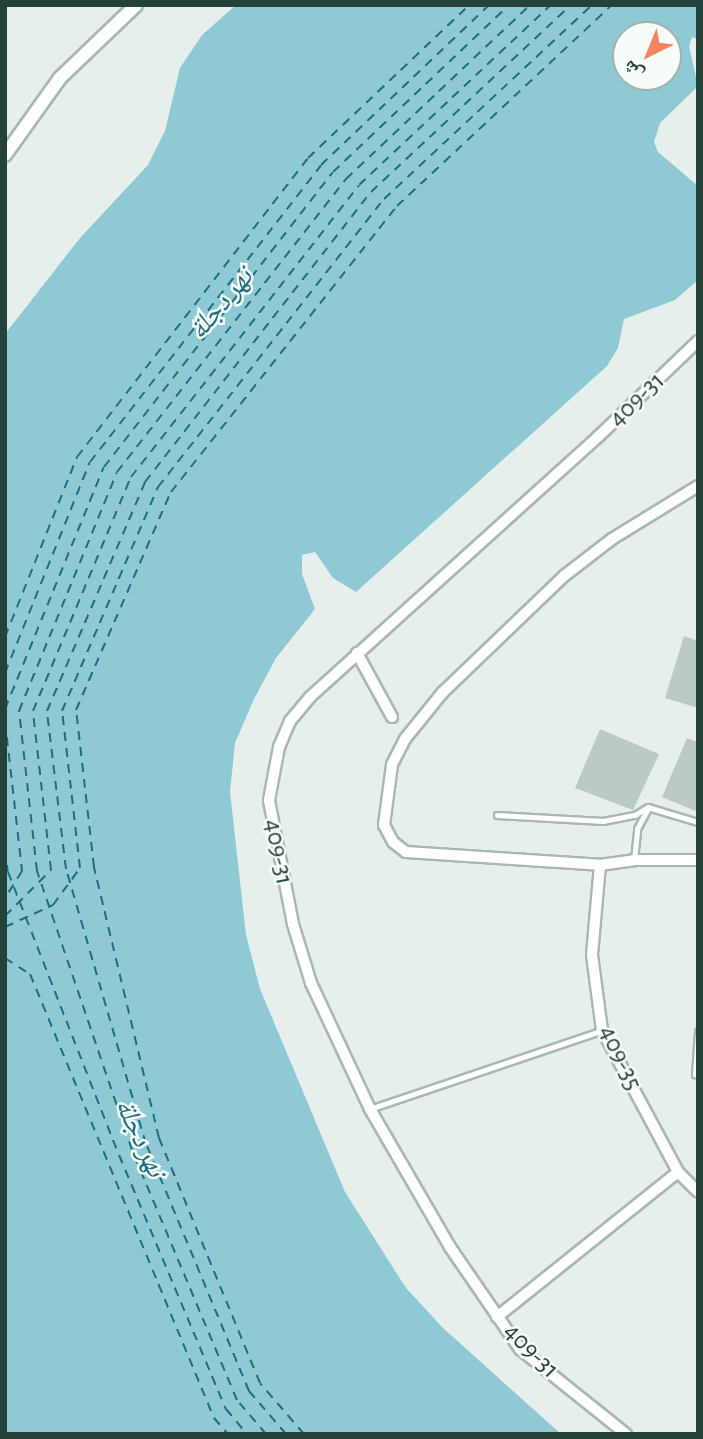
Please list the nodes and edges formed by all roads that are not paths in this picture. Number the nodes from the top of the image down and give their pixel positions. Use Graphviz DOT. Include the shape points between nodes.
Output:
graph roads {
  1 [pos="136,5"];
  2 [pos="5,155"];
  3 [pos="698,341"];
  4 [pos="698,486"];
  5 [pos="357,653"];
  6 [pos="392,717"];
  7 [pos="648,807"];
  8 [pos="497,815"];
  9 [pos="698,822"];
  10 [pos="635,860"];
  11 [pos="698,860"];
  12 [pos="600,865"];
  13 [pos="602,1030"];
  14 [pos="698,1032"];
  15 [pos="695,1075"];
  16 [pos="370,1109"];
  17 [pos="678,1172"];
  18 [pos="698,1192"];
  19 [pos="497,1317"];
  20 [pos="626,1434"];
  1 -- 2 [label="street" via="60,78"];
  3 -- 5 [label="street, 409-31"];
  4 -- 12 [label="street" via="612,539 564,576 443,692 405,739 392,765 384,825 393,842 406,852"];
  5 -- 6 [label="street"];
  5 -- 16 [label="street, 409-31" via="290,721 279,747 269,800 290,914 311,982"];
  7 -- 8 [label="lane" via="635,815 603,821"];
  7 -- 9 [label="lane"];
  7 -- 10 [label="lane" via="637,830"];
  10 -- 11 [label="street"];
  10 -- 12 [label="street"];
  12 -- 13 [label="street, 409-35" via="592,955"];
  13 -- 16 [label="lane"];
  13 -- 17 [label="street, 409-35"];
  14 -- 15 [label="lane"];
  16 -- 19 [label="street, 409-31" via="450,1247"];
  17 -- 18 [label="street, 409-35"];
  17 -- 19 [label="street"];
  19 -- 20 [label="street, 409-31" via="520,1349"];
}
